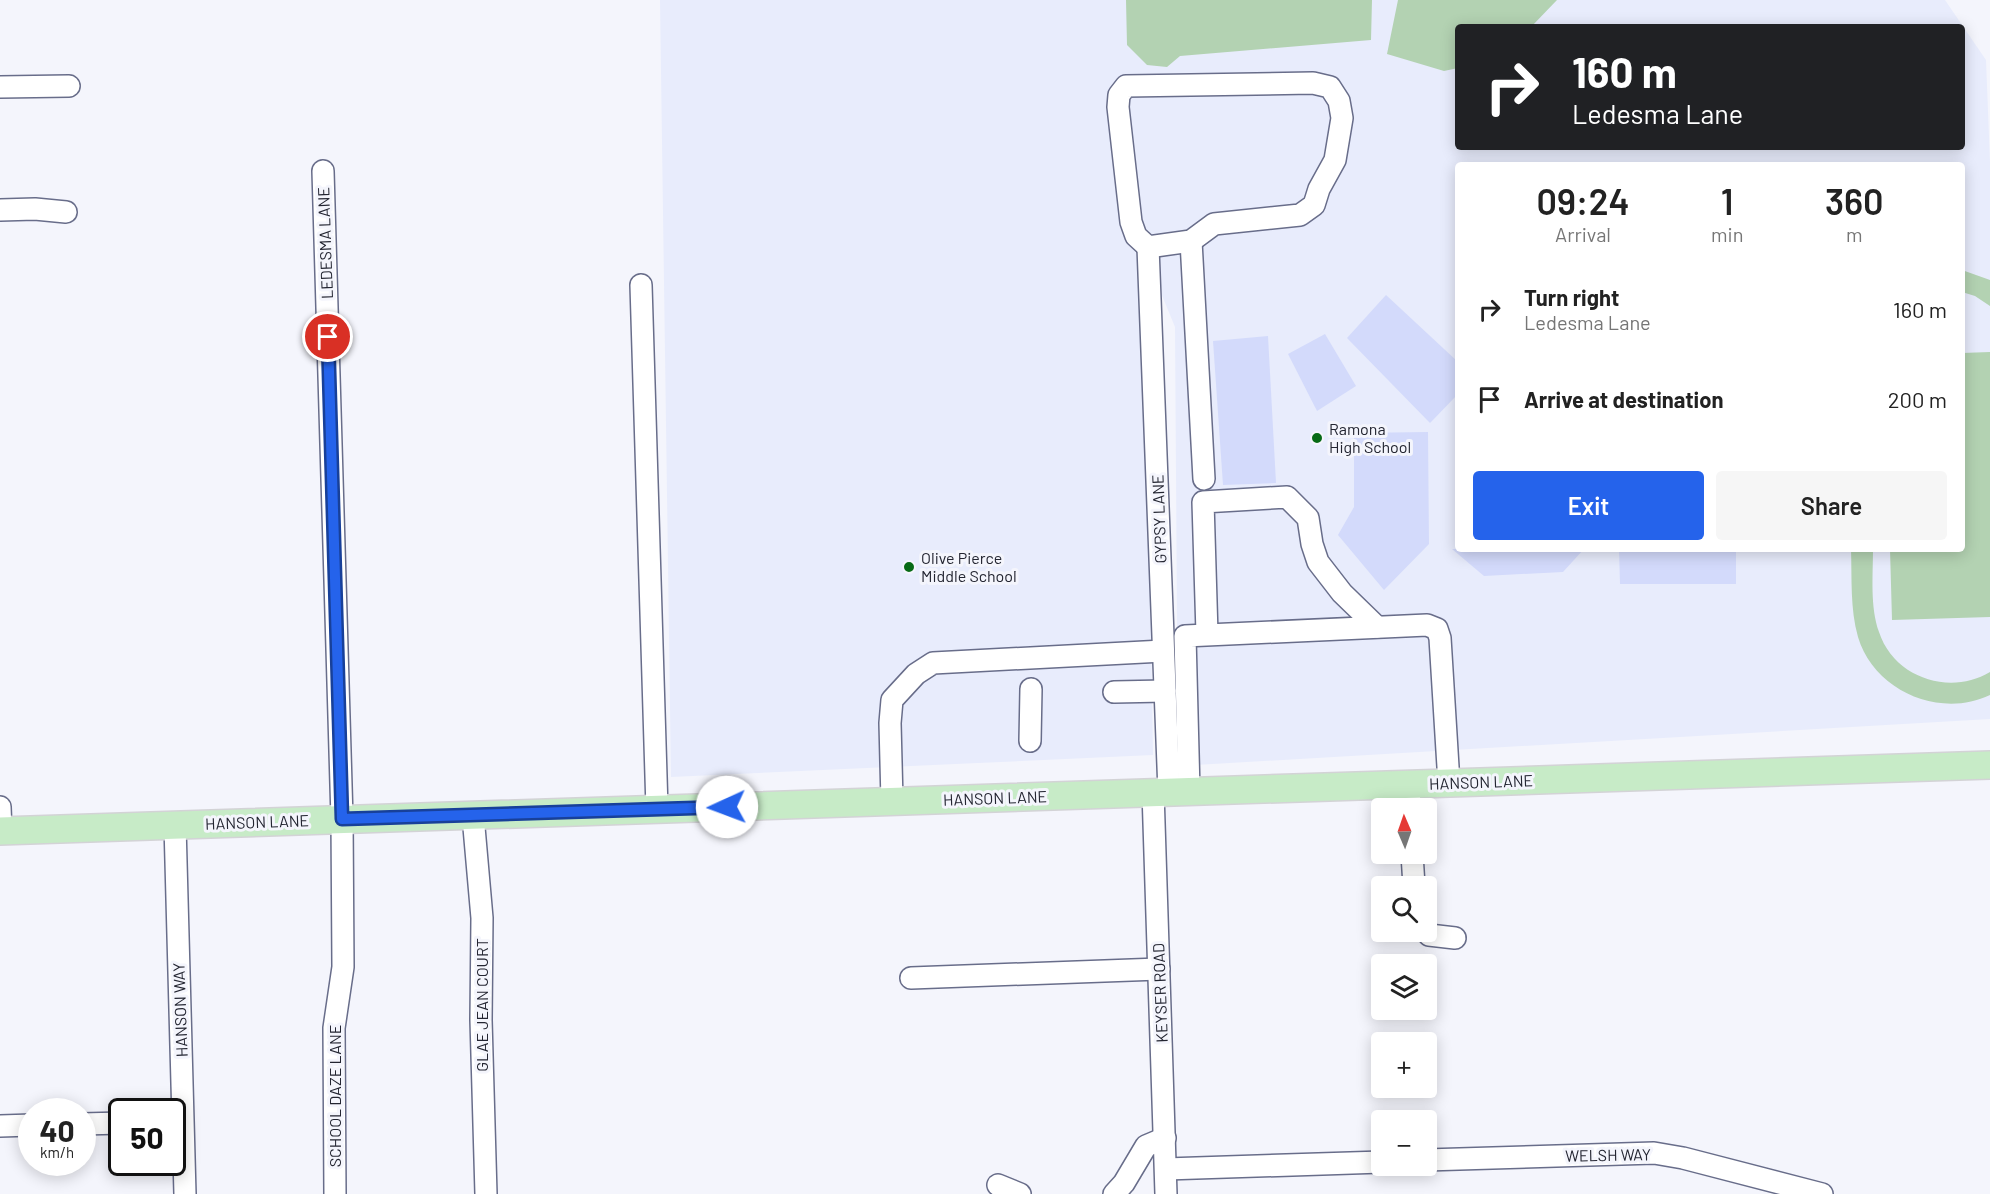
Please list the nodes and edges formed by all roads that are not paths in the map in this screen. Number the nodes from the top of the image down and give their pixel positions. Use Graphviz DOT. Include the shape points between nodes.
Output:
graph roads {
  1 [pos="69,86"];
  2 [pos="0,87"];
  3 [pos="323,171"];
  4 [pos="0,210"];
  5 [pos="66,212"];
  6 [pos="1191,241"];
  7 [pos="1148,247"];
  8 [pos="641,285"];
  9 [pos="1204,479"];
  10 [pos="1377,627"];
  11 [pos="1207,634"];
  12 [pos="1163,651"];
  13 [pos="1031,690"];
  14 [pos="1165,691"];
  15 [pos="1114,692"];
  16 [pos="1030,741"];
  17 [pos="1990,765"];
  18 [pos="1449,783"];
  19 [pos="1170,792"];
  20 [pos="1409,796"];
  21 [pos="892,801"];
  22 [pos="0,807"];
  23 [pos="657,809"];
  24 [pos="473,816"];
  25 [pos="342,819"];
  26 [pos="175,825"];
  27 [pos="0,831"];
  28 [pos="1437,936"];
  29 [pos="1455,938"];
  30 [pos="1159,969"];
  31 [pos="911,978"];
  32 [pos="178,1098"];
  33 [pos="18,1125"];
  34 [pos="0,1126"];
  35 [pos="1165,1138"];
  36 [pos="1437,1160"];
  37 [pos="1371,1162"];
  38 [pos="1166,1169"];
  39 [pos="183,1176"];
  40 [pos="998,1185"];
  41 [pos="1800,1191"];
  42 [pos="185,1194"];
  43 [pos="335,1194"];
  44 [pos="486,1194"];
  45 [pos="1020,1194"];
  46 [pos="1114,1194"];
  47 [pos="1166,1194"];
  48 [pos="1821,1194"];
  1 -- 2 [label="street"];
  3 -- 25 [label="street, LEDESMA LANE"];
  4 -- 5 [label="street"];
  6 -- 7 [label="street"];
  6 -- 7 [label="street" via="1214,224 1300,215 1314,206 1335,160 1342,118 1339,101 1330,87 1313,83 1126,86 1119,95 1118,107 1131,222 1136,236"];
  6 -- 9 [label="street"];
  7 -- 12 [label="street, GYPSY LANE"];
  8 -- 23 [label="street"];
  10 -- 11 [label="street"];
  10 -- 11 [label="street" via="1342,593 1318,562 1308,518 1287,497 1203,502"];
  10 -- 18 [label="street" via="1427,625 1437,629"];
  11 -- 19 [label="street" via="1185,636"];
  12 -- 14 [label="street, GYPSY LANE"];
  12 -- 21 [label="street" via="933,663 916,674 892,700"];
  13 -- 16 [label="street"];
  14 -- 15 [label="street"];
  14 -- 19 [label="street, GYPSY LANE"];
  17 -- 18 [label="main road, HANSON LANE"];
  18 -- 20 [label="main road, HANSON LANE"];
  19 -- 20 [label="main road, HANSON LANE"];
  19 -- 21 [label="main road, HANSON LANE"];
  19 -- 30 [label="street, KEYSER ROAD"];
  21 -- 23 [label="main road, HANSON LANE"];
  22 -- 27 [label="street"];
  23 -- 24 [label="main road, HANSON LANE"];
  24 -- 25 [label="main road, HANSON LANE"];
  24 -- 44 [label="street, GLAE JEAN COURT" via="482,918"];
  25 -- 26 [label="main road, HANSON LANE"];
  25 -- 43 [label="street, SCHOOL DAZE LANE" via="344,967 334,1028"];
  26 -- 27 [label="main road, HANSON LANE"];
  26 -- 32 [label="street, HANSON WAY"];
  28 -- 29 [label="street"];
  30 -- 31 [label="street"];
  30 -- 35 [label="street, KEYSER ROAD"];
  33 -- 34 [label="street"];
  35 -- 38 [label="street, KEYSER ROAD"];
  35 -- 46 [label="street" via="1146,1146"];
  36 -- 41 [label="street, WELSH WAY" via="1654,1153"];
  37 -- 38 [label="street"];
  38 -- 47 [label="street, KEYSER ROAD"];
  39 -- 42 [label="street, HANSON WAY"];
  40 -- 45 [label="street"];
  41 -- 48 [label="street, WELSH WAY"];
}
